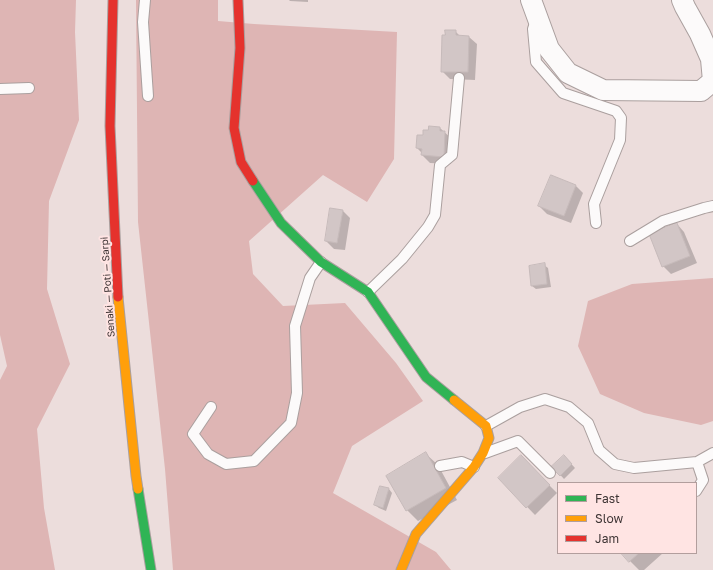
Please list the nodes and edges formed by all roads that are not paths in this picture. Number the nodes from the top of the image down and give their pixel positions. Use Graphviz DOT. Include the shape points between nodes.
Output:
graph roads {
  1 [pos="113,0"];
  2 [pos="145,0"];
  3 [pos="238,0"];
  4 [pos="682,0"];
  5 [pos="534,8"];
  6 [pos="712,70"];
  7 [pos="459,78"];
  8 [pos="30,88"];
  9 [pos="0,89"];
  10 [pos="148,96"];
  11 [pos="713,206"];
  12 [pos="596,223"];
  13 [pos="630,241"];
  14 [pos="321,262"];
  15 [pos="368,292"];
  16 [pos="211,407"];
  17 [pos="486,426"];
  18 [pos="483,453"];
  19 [pos="713,453"];
  20 [pos="697,462"];
  21 [pos="440,466"];
  22 [pos="474,467"];
  23 [pos="550,473"];
  24 [pos="697,489"];
  25 [pos="151,570"];
  26 [pos="401,570"];
  1 -- 25 [label="main road, Senaki — Poti — Sarpi" via="110,126 117,286 136,476"];
  2 -- 10 [label="lane" via="143,22"];
  3 -- 14 [label="main road" via="240,48 234,128 241,162 281,224"];
  4 -- 6 [label="street" via="711,59"];
  5 -- 6 [label="street" via="549,49 568,73 603,90 701,91 713,80"];
  5 -- 12 [label="lane" via="532,29 536,62 563,94 616,111 621,118 620,140 594,204"];
  7 -- 15 [label="lane" via="452,156 440,165 435,215 402,259"];
  8 -- 9 [label="lane"];
  11 -- 13 [label="lane" via="663,221"];
  14 -- 15 [label="main road"];
  14 -- 16 [label="lane" via="310,278 294,326 298,393 291,423 254,461 226,464 208,454 193,434"];
  15 -- 17 [label="main road" via="426,377"];
  17 -- 18 [label="main road" via="489,438"];
  17 -- 20 [label="lane" via="520,407 545,399 569,407 588,422 600,450 615,464 634,468"];
  18 -- 22 [label="main road"];
  18 -- 23 [label="lane" via="518,441"];
  19 -- 20 [label="lane"];
  20 -- 24 [label="lane" via="703,480"];
  21 -- 22 [label="lane" via="462,462"];
  22 -- 26 [label="main road" via="416,534"];
}
